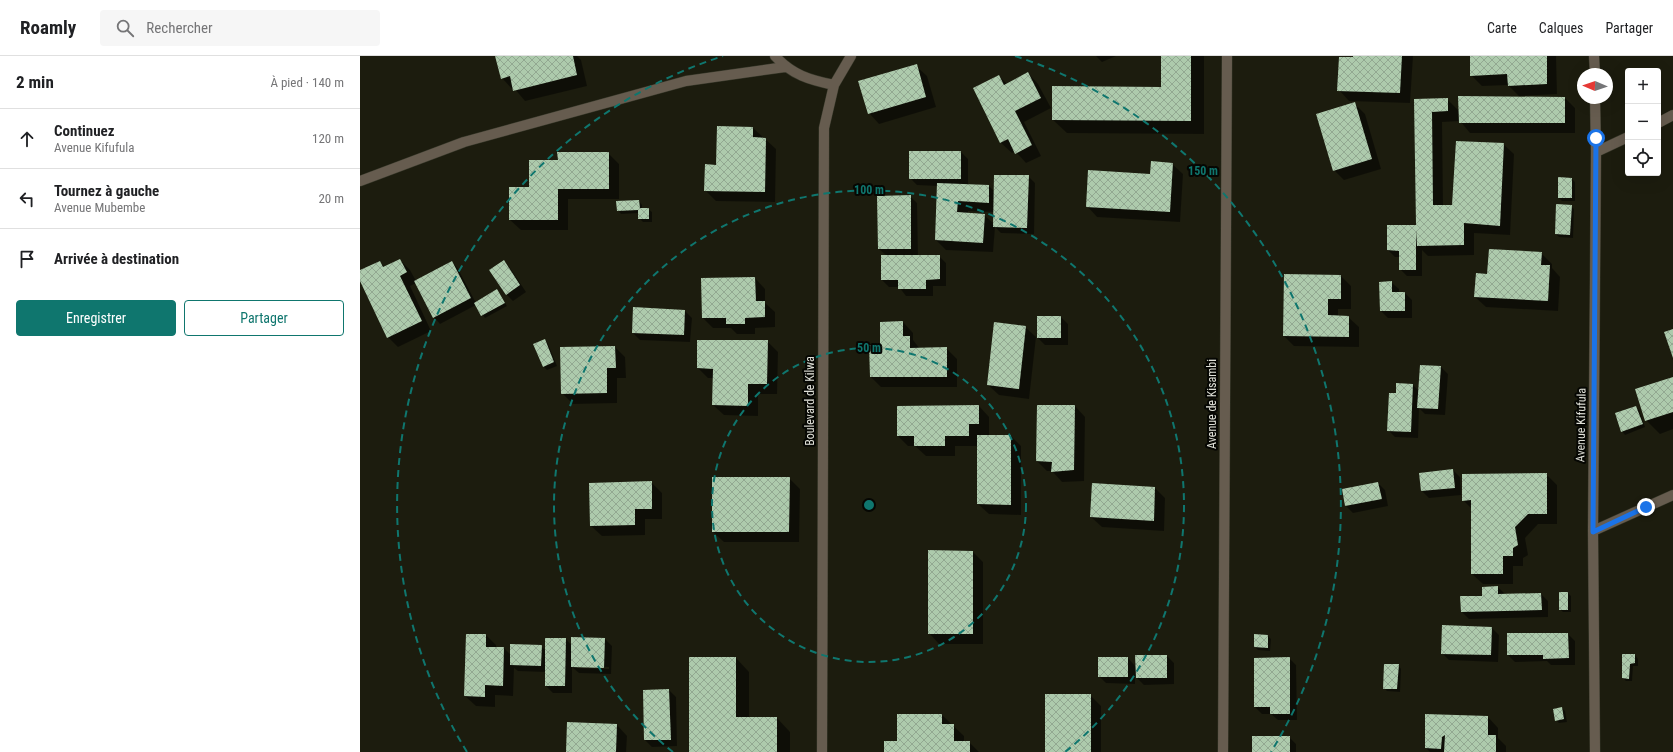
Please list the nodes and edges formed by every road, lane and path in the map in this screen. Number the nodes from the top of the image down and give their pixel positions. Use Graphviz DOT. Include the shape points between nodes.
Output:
graph roads {
  1 [pos="775,56"];
  2 [pos="851,56"];
  3 [pos="1227,56"];
  4 [pos="1594,56"];
  5 [pos="785,67"];
  6 [pos="1595,68"];
  7 [pos="834,85"];
  8 [pos="1595,104"];
  9 [pos="1673,115"];
  10 [pos="1661,121"];
  11 [pos="1625,138"];
  12 [pos="1596,152"];
  13 [pos="360,181"];
  14 [pos="1673,495"];
  15 [pos="1593,532"];
  16 [pos="822,752"];
  17 [pos="1223,752"];
  18 [pos="1595,752"];
  1 -- 5 [label="street"];
  2 -- 7 [label="street, Boulevard de Kilwa"];
  3 -- 17 [label="street, Avenue de Kisambi"];
  4 -- 6 [label="street"];
  5 -- 7 [label="street" via="808,80"];
  5 -- 13 [label="street" via="686,81 659,88 464,142"];
  7 -- 16 [label="street, Boulevard de Kilwa" via="824,128"];
  8 -- 12 [label="street, Avenue Kifufula"];
  9 -- 10 [label="street"];
  11 -- 12 [label="street"];
  12 -- 15 [label="street, Avenue Kifufula"];
  14 -- 15 [label="street"];
  15 -- 18 [label="street, Avenue Kifufula"];
}
